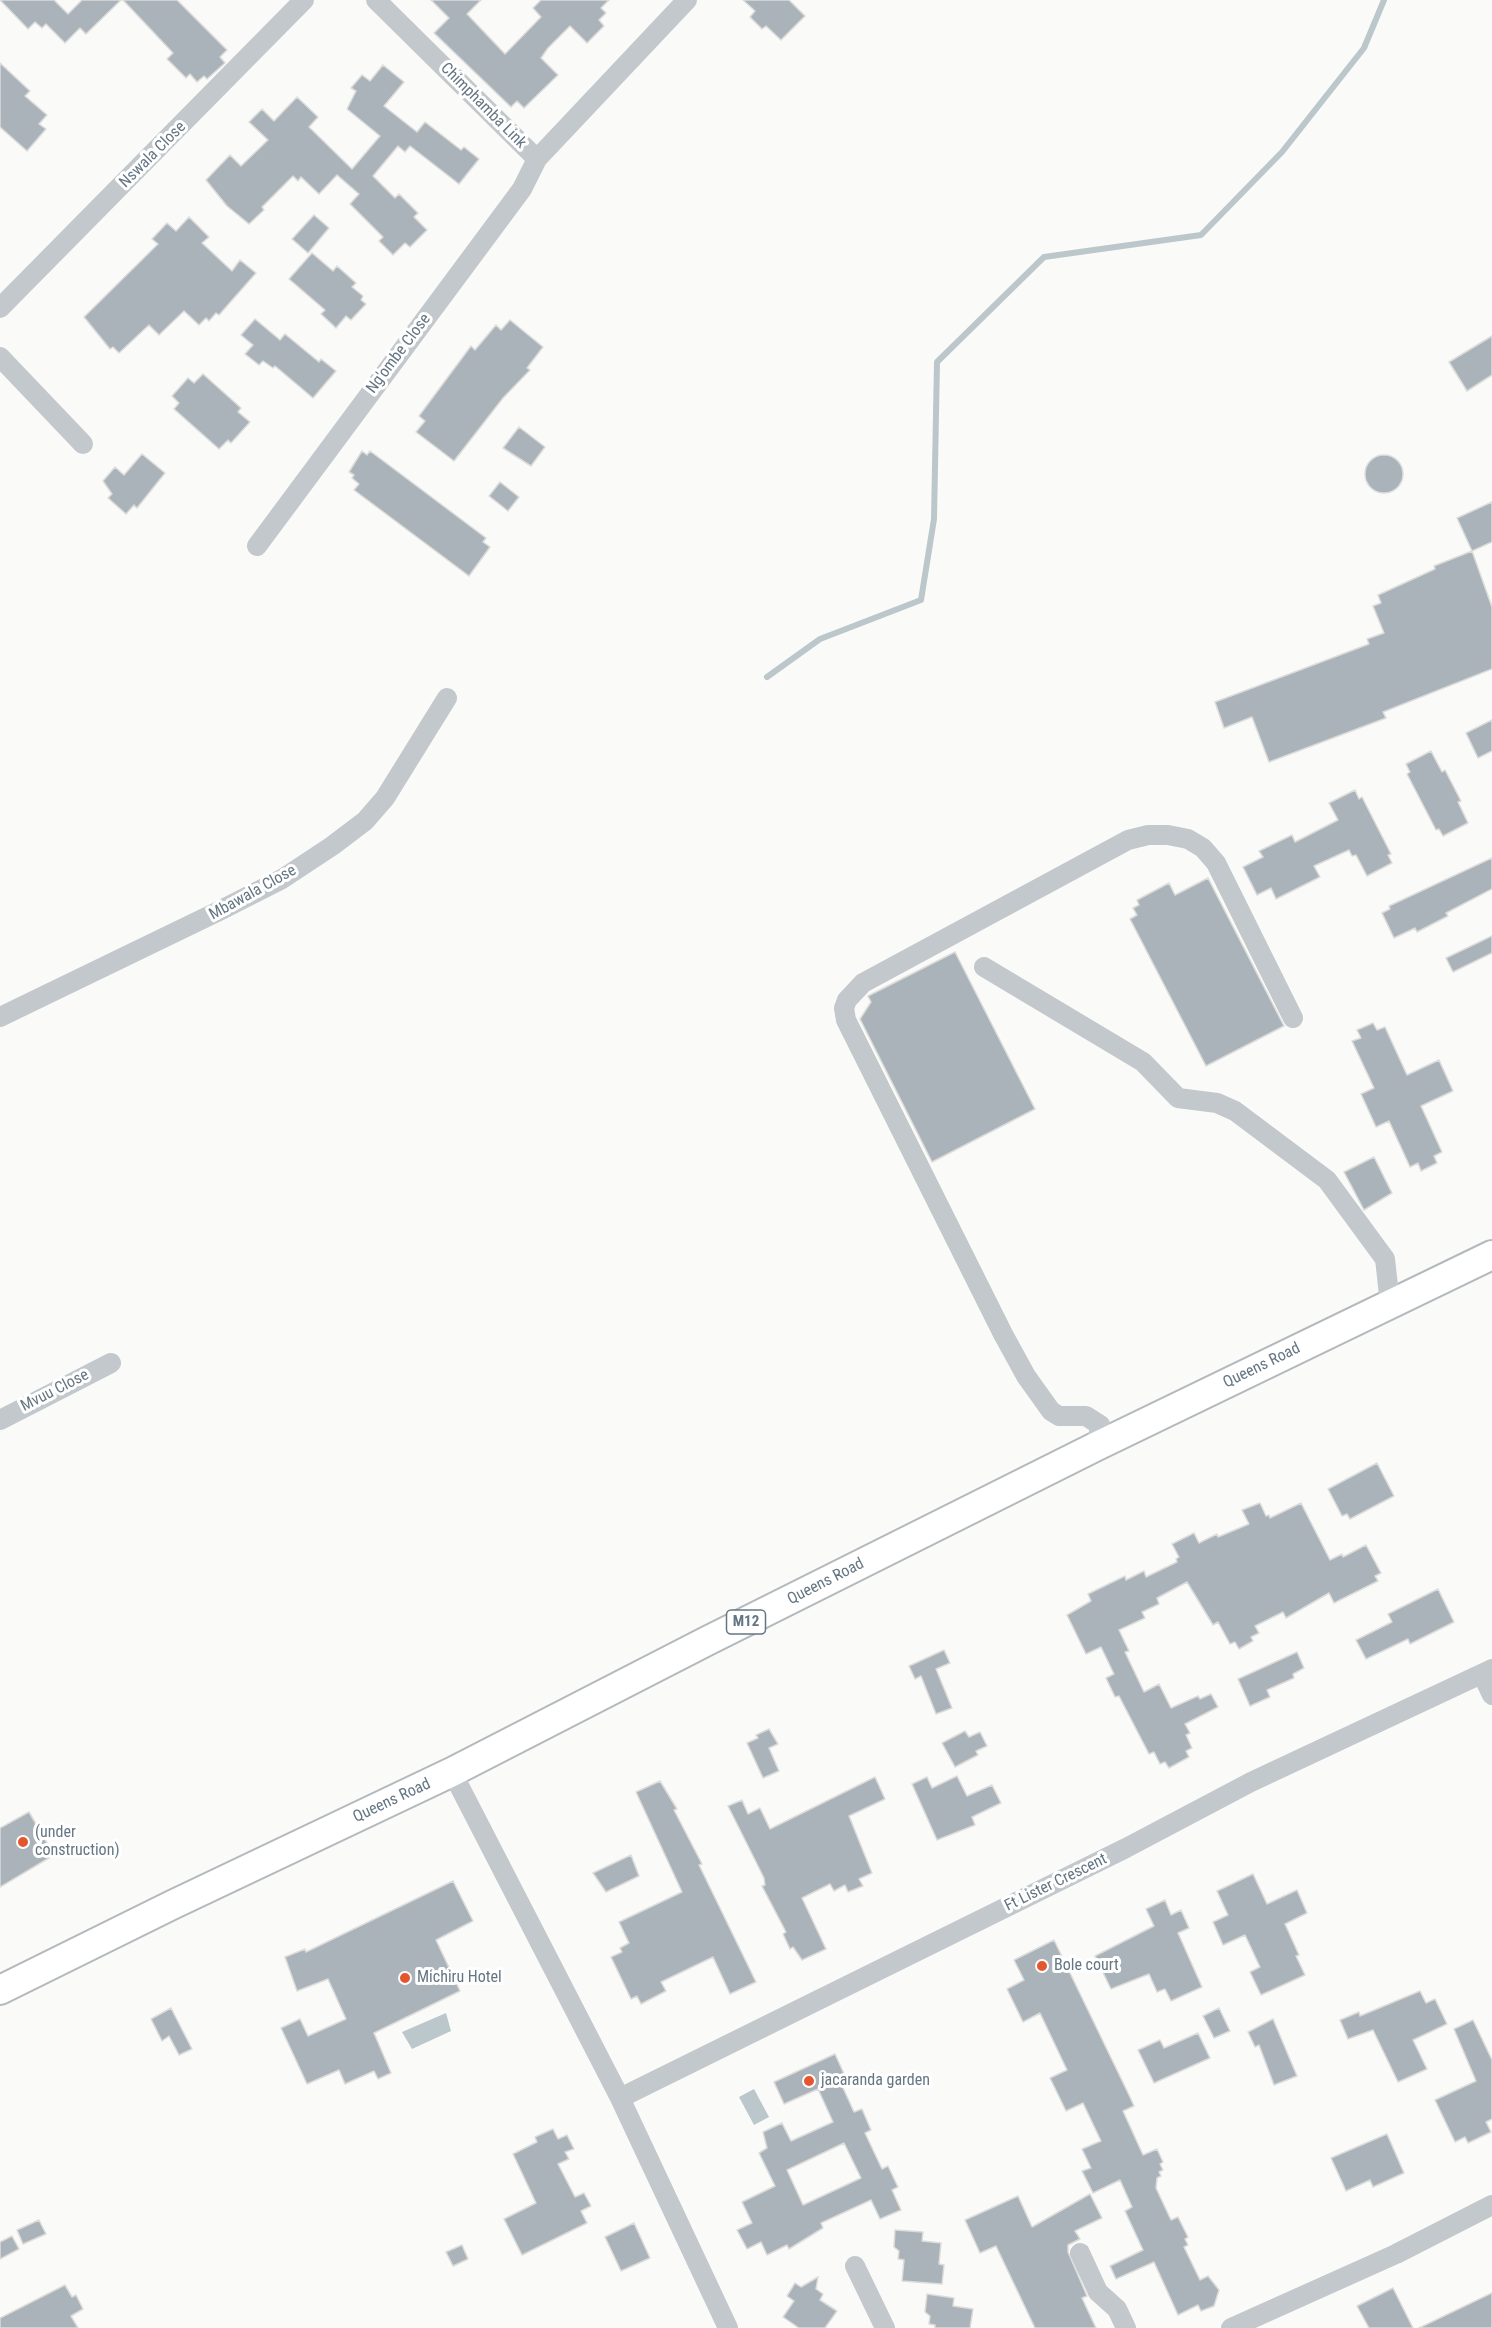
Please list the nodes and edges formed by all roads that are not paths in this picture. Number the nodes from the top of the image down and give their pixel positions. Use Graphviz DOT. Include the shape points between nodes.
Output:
graph roads {
  1 [pos="304,0"];
  2 [pos="376,0"];
  3 [pos="687,0"];
  4 [pos="537,159"];
  5 [pos="0,308"];
  6 [pos="0,357"];
  7 [pos="83,444"];
  8 [pos="257,546"];
  9 [pos="447,698"];
  10 [pos="984,967"];
  11 [pos="0,1017"];
  12 [pos="1293,1018"];
  13 [pos="1492,1255"];
  14 [pos="1390,1304"];
  15 [pos="111,1363"];
  16 [pos="0,1420"];
  17 [pos="1097,1446"];
  18 [pos="1487,1671"];
  19 [pos="1492,1695"];
  20 [pos="452,1772"];
  21 [pos="0,1990"];
  22 [pos="620,2098"];
  23 [pos="1492,2205"];
  24 [pos="1080,2253"];
  25 [pos="855,2266"];
  26 [pos="728,2328"];
  27 [pos="885,2328"];
  28 [pos="1126,2328"];
  29 [pos="1231,2328"];
  1 -- 5 [label="street, Nswala Close"];
  2 -- 4 [label="street, Chimphamba Link"];
  3 -- 4 [label="street, Chimphamba Link"];
  4 -- 8 [label="street, Ng'ombe Close" via="522,189"];
  6 -- 7 [label="street"];
  9 -- 11 [label="street, Mbawala Close" via="385,798 365,821 332,846 240,901"];
  10 -- 14 [label="street" via="1143,1062 1178,1098 1218,1103 1235,1112 1327,1180 1385,1259"];
  12 -- 17 [label="street" via="1216,863 1188,839 1168,835 1128,840 863,983 847,1000 846,1020 1002,1334 1051,1411 1059,1416 1086,1416 1100,1425"];
  13 -- 14 [label="highway, Queens Road / M12"];
  14 -- 17 [label="highway, Queens Road / M12"];
  15 -- 16 [label="street, Mvuu Close"];
  17 -- 20 [label="highway, Queens Road / M12"];
  18 -- 19 [label="street"];
  18 -- 22 [label="street, Ft Lister Crescent" via="1251,1782 1126,1848"];
  20 -- 21 [label="highway, Queens Road / M12"];
  20 -- 22 [label="street"];
  22 -- 26 [label="street"];
  23 -- 29 [label="street" via="1396,2254"];
  24 -- 28 [label="street" via="1098,2292 1117,2308"];
  25 -- 27 [label="street"];
}
